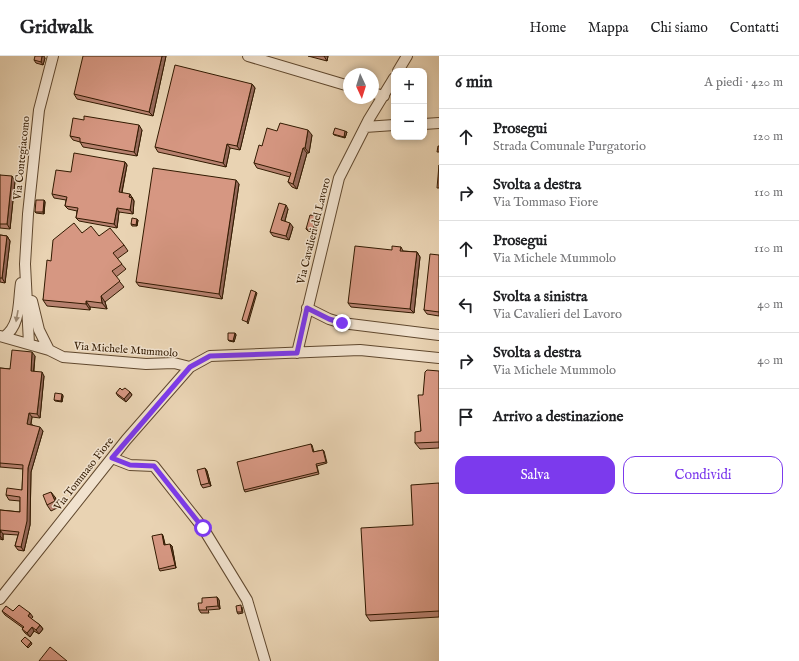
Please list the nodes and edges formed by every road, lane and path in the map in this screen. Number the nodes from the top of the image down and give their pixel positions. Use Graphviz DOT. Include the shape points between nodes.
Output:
graph roads {
  1 [pos="52,56"];
  2 [pos="248,56"];
  3 [pos="407,56"];
  4 [pos="400,68"];
  5 [pos="391,83"];
  6 [pos="343,84"];
  7 [pos="379,95"];
  8 [pos="384,96"];
  9 [pos="427,124"];
  10 [pos="439,124"];
  11 [pos="391,126"];
  12 [pos="365,127"];
  13 [pos="25,264"];
  14 [pos="307,308"];
  15 [pos="439,335"];
  16 [pos="1,336"];
  17 [pos="29,344"];
  18 [pos="48,350"];
  19 [pos="297,353"];
  20 [pos="439,358"];
  21 [pos="190,367"];
  22 [pos="112,458"];
  23 [pos="0,599"];
  24 [pos="265,661"];
  1 -- 13 [label="street, Via Contegiacomo" via="39,110"];
  2 -- 6 [label="street"];
  3 -- 4 [label="street"];
  5 -- 8 [label="street, Via Cavalieri del Lavoro"];
  7 -- 8 [label="street"];
  8 -- 12 [label="street, Via Cavalieri del Lavoro"];
  9 -- 10 [label="street"];
  11 -- 12 [label="street"];
  12 -- 14 [label="street, Via Cavalieri del Lavoro" via="339,178"];
  13 -- 16 [label="street, Via Contegiacomo, one-way" via="16,321 11,332"];
  13 -- 17 [label="street, Via Contegiacomo"];
  13 -- 18 [label="street, Via Contegiacomo" via="35,316"];
  14 -- 15 [label="street" via="342,323"];
  14 -- 19 [label="street, Via Cavalieri del Lavoro"];
  16 -- 17 [label="street, Via Michele Mummolo"];
  17 -- 18 [label="street, Via Michele Mummolo"];
  18 -- 21 [label="street, Via Michele Mummolo" via="63,357 146,364 174,363"];
  19 -- 20 [label="street, Via Michele Mummolo" via="360,350"];
  19 -- 21 [label="street, Via Michele Mummolo" via="210,356"];
  21 -- 22 [label="street, Via Tommaso Fiore"];
  22 -- 23 [label="street, Via Tommaso Fiore"];
  22 -- 24 [label="street" via="130,465 154,466 203,528 247,600"];
}
